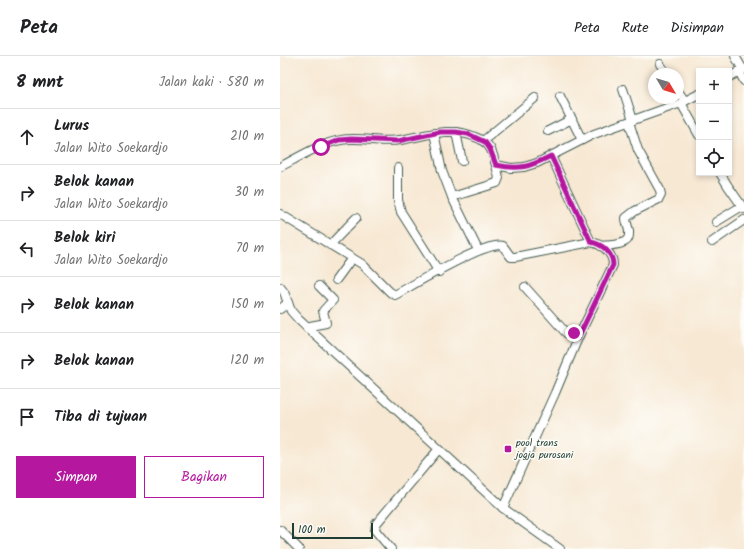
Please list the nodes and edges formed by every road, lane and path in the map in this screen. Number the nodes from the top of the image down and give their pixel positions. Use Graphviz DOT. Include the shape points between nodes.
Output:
graph roads {
  1 [pos="734,56"];
  2 [pos="660,64"];
  3 [pos="663,68"];
  4 [pos="742,70"];
  5 [pos="732,75"];
  6 [pos="744,81"];
  7 [pos="623,89"];
  8 [pos="560,96"];
  9 [pos="696,96"];
  10 [pos="535,98"];
  11 [pos="684,102"];
  12 [pos="678,104"];
  13 [pos="684,104"];
  14 [pos="572,119"];
  15 [pos="631,121"];
  16 [pos="696,129"];
  17 [pos="548,131"];
  18 [pos="456,132"];
  19 [pos="434,133"];
  20 [pos="582,140"];
  21 [pos="483,141"];
  22 [pos="551,156"];
  23 [pos="462,160"];
  24 [pos="496,165"];
  25 [pos="280,167"];
  26 [pos="398,168"];
  27 [pos="722,176"];
  28 [pos="452,197"];
  29 [pos="743,207"];
  30 [pos="280,214"];
  31 [pos="356,218"];
  32 [pos="744,220"];
  33 [pos="716,222"];
  34 [pos="591,242"];
  35 [pos="712,242"];
  36 [pos="330,245"];
  37 [pos="601,246"];
  38 [pos="478,250"];
  39 [pos="352,258"];
  40 [pos="439,272"];
  41 [pos="336,280"];
  42 [pos="319,286"];
  43 [pos="280,287"];
  44 [pos="525,287"];
  45 [pos="288,303"];
  46 [pos="280,309"];
  47 [pos="309,329"];
  48 [pos="578,338"];
  49 [pos="438,450"];
  50 [pos="503,508"];
  51 [pos="280,530"];
  52 [pos="299,549"];
  53 [pos="391,549"];
  54 [pos="560,549"];
  1 -- 4 [label="street"];
  2 -- 3 [label="street"];
  4 -- 5 [label="street"];
  4 -- 6 [label="street"];
  7 -- 15 [label="street"];
  8 -- 14 [label="street"];
  9 -- 11 [label="street"];
  10 -- 21 [label="street"];
  12 -- 15 [label="street"];
  13 -- 16 [label="street"];
  14 -- 17 [label="street"];
  14 -- 20 [label="street"];
  15 -- 20 [label="street"];
  15 -- 37 [label="street" via="638,150 661,195 659,199 626,218 630,235 625,242"];
  18 -- 19 [label="street"];
  18 -- 21 [label="street"];
  18 -- 23 [label="street"];
  19 -- 25 [label="street" via="398,141 339,140"];
  19 -- 28 [label="street" via="442,171"];
  20 -- 22 [label="street"];
  21 -- 24 [label="street" via="490,149"];
  22 -- 24 [label="street" via="524,167"];
  22 -- 34 [label="street"];
  24 -- 28 [label="street" via="499,178 497,183"];
  26 -- 40 [label="street" via="398,200 401,212"];
  27 -- 29 [label="street"];
  28 -- 38 [label="street"];
  29 -- 33 [label="street"];
  30 -- 36 [label="street"];
  31 -- 36 [label="street"];
  32 -- 35 [label="street"];
  34 -- 37 [label="street"];
  34 -- 38 [label="street" via="515,257 511,257 501,245"];
  36 -- 39 [label="street"];
  37 -- 48 [label="street" via="611,255 613,265"];
  38 -- 40 [label="street"];
  39 -- 40 [label="street" via="362,264 394,295"];
  39 -- 41 [label="street"];
  42 -- 47 [label="street" via="333,300 323,311 326,323 310,326"];
  43 -- 45 [label="street"];
  44 -- 48 [label="street" via="566,333 572,332"];
  45 -- 46 [label="street"];
  45 -- 47 [label="street" via="294,315"];
  47 -- 49 [label="street"];
  48 -- 50 [label="street"];
  49 -- 50 [label="street"];
  49 -- 53 [label="street" via="376,524 375,530 378,535"];
  50 -- 54 [label="street"];
  51 -- 52 [label="street"];
}
